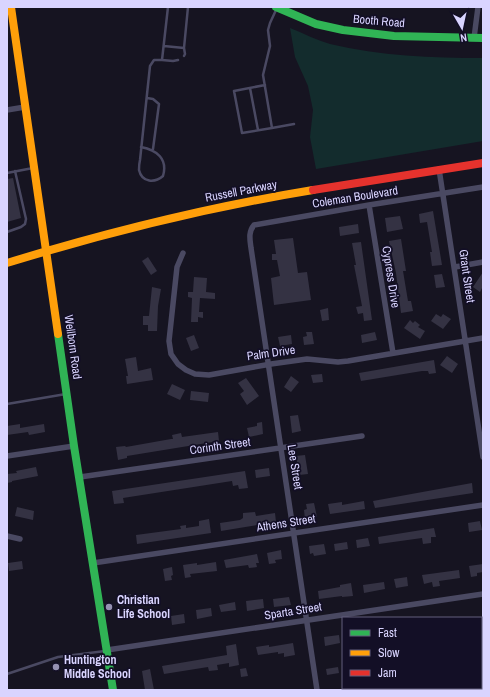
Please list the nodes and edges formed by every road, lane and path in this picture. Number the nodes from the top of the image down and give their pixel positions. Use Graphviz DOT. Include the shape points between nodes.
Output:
graph roads {
  1 [pos="11,7"];
  2 [pos="168,7"];
  3 [pos="188,7"];
  4 [pos="277,7"];
  5 [pos="478,7"];
  6 [pos="292,11"];
  7 [pos="474,38"];
  8 [pos="483,38"];
  9 [pos="164,46"];
  10 [pos="184,48"];
  11 [pos="184,56"];
  12 [pos="162,60"];
  13 [pos="178,60"];
  14 [pos="265,85"];
  15 [pos="250,88"];
  16 [pos="147,98"];
  17 [pos="24,107"];
  18 [pos="7,110"];
  19 [pos="294,124"];
  20 [pos="272,128"];
  21 [pos="258,130"];
  22 [pos="141,147"];
  23 [pos="153,149"];
  24 [pos="483,163"];
  25 [pos="34,168"];
  26 [pos="439,169"];
  27 [pos="15,171"];
  28 [pos="7,173"];
  29 [pos="483,187"];
  30 [pos="444,194"];
  31 [pos="368,205"];
  32 [pos="7,232"];
  33 [pos="251,248"];
  34 [pos="47,251"];
  35 [pos="183,253"];
  36 [pos="483,262"];
  37 [pos="7,263"];
  38 [pos="454,267"];
  39 [pos="483,338"];
  40 [pos="466,341"];
  41 [pos="393,353"];
  42 [pos="268,364"];
  43 [pos="67,394"];
  44 [pos="7,404"];
  45 [pos="362,436"];
  46 [pos="74,446"];
  47 [pos="281,449"];
  48 [pos="7,456"];
  49 [pos="483,458"];
  50 [pos="80,477"];
  51 [pos="483,505"];
  52 [pos="294,533"];
  53 [pos="7,536"];
  54 [pos="20,539"];
  55 [pos="93,563"];
  56 [pos="483,594"];
  57 [pos="307,620"];
  58 [pos="107,650"];
  59 [pos="7,674"];
  60 [pos="113,690"];
  61 [pos="317,690"];
  1 -- 17 [label="street, Wellborn Road"];
  2 -- 9 [label="lane"];
  3 -- 10 [label="lane"];
  4 -- 6 [label="street, Booth Road"];
  4 -- 14 [label="lane" via="268,30 270,46 263,76"];
  5 -- 7 [label="street"];
  6 -- 7 [label="street, Booth Road" via="316,24 343,30 394,36"];
  7 -- 8 [label="street, Booth Road"];
  9 -- 10 [label="lane"];
  9 -- 12 [label="lane"];
  10 -- 11 [label="lane"];
  12 -- 13 [label="lane"];
  12 -- 16 [label="lane" via="152,62"];
  14 -- 15 [label="lane"];
  14 -- 20 [label="lane"];
  15 -- 21 [label="lane"];
  15 -- 21 [label="lane" via="234,91 242,133"];
  16 -- 22 [label="lane"];
  16 -- 23 [label="lane" via="154,99 159,104"];
  17 -- 18 [label="street"];
  17 -- 25 [label="street, Wellborn Road"];
  19 -- 20 [label="lane"];
  20 -- 21 [label="lane"];
  22 -- 23 [label="lane"];
  22 -- 23 [label="lane" via="139,170 145,178 155,182 163,176 164,166"];
  24 -- 26 [label="street, Russell Parkway"];
  25 -- 27 [label="lane"];
  25 -- 34 [label="street, Wellborn Road"];
  26 -- 30 [label="street, Grant Street"];
  26 -- 34 [label="street, Russell Parkway" via="205,210"];
  27 -- 28 [label="lane"];
  27 -- 32 [label="lane" via="26,219 22,227"];
  29 -- 30 [label="street, Coleman Boulevard"];
  30 -- 31 [label="street, Coleman Boulevard"];
  30 -- 38 [label="street, Grant Street"];
  31 -- 33 [label="street, Coleman Boulevard" via="254,225 250,233"];
  31 -- 41 [label="street, Cypress Drive"];
  33 -- 42 [label="street, Lee Street"];
  34 -- 37 [label="street, Russell Parkway"];
  34 -- 43 [label="street, Wellborn Road"];
  35 -- 42 [label="street, Palm Drive" via="177,267 169,341 171,354 178,364 195,374 208,375"];
  36 -- 38 [label="street"];
  38 -- 40 [label="street, Grant Street"];
  39 -- 40 [label="street, Palm Drive"];
  40 -- 41 [label="street, Palm Drive"];
  40 -- 49 [label="street, Grant Street"];
  41 -- 42 [label="street, Palm Drive" via="338,362 307,359"];
  42 -- 47 [label="street, Lee Street"];
  43 -- 44 [label="lane"];
  43 -- 46 [label="street, Wellborn Road"];
  45 -- 47 [label="street, Corinth Street"];
  46 -- 48 [label="street"];
  46 -- 50 [label="street, Wellborn Road"];
  47 -- 50 [label="street, Corinth Street"];
  47 -- 52 [label="street, Lee Street"];
  50 -- 55 [label="street, Wellborn Road"];
  51 -- 52 [label="street, Athens Street"];
  52 -- 55 [label="street, Athens Street"];
  52 -- 57 [label="street, Lee Street"];
  53 -- 54 [label="street"];
  55 -- 58 [label="street, Wellborn Road"];
  56 -- 57 [label="street, Sparta Street"];
  57 -- 58 [label="street, Sparta Street"];
  57 -- 61 [label="street, Lee Street"];
  58 -- 59 [label="lane" via="58,657"];
  58 -- 60 [label="street, Wellborn Road"];
}
